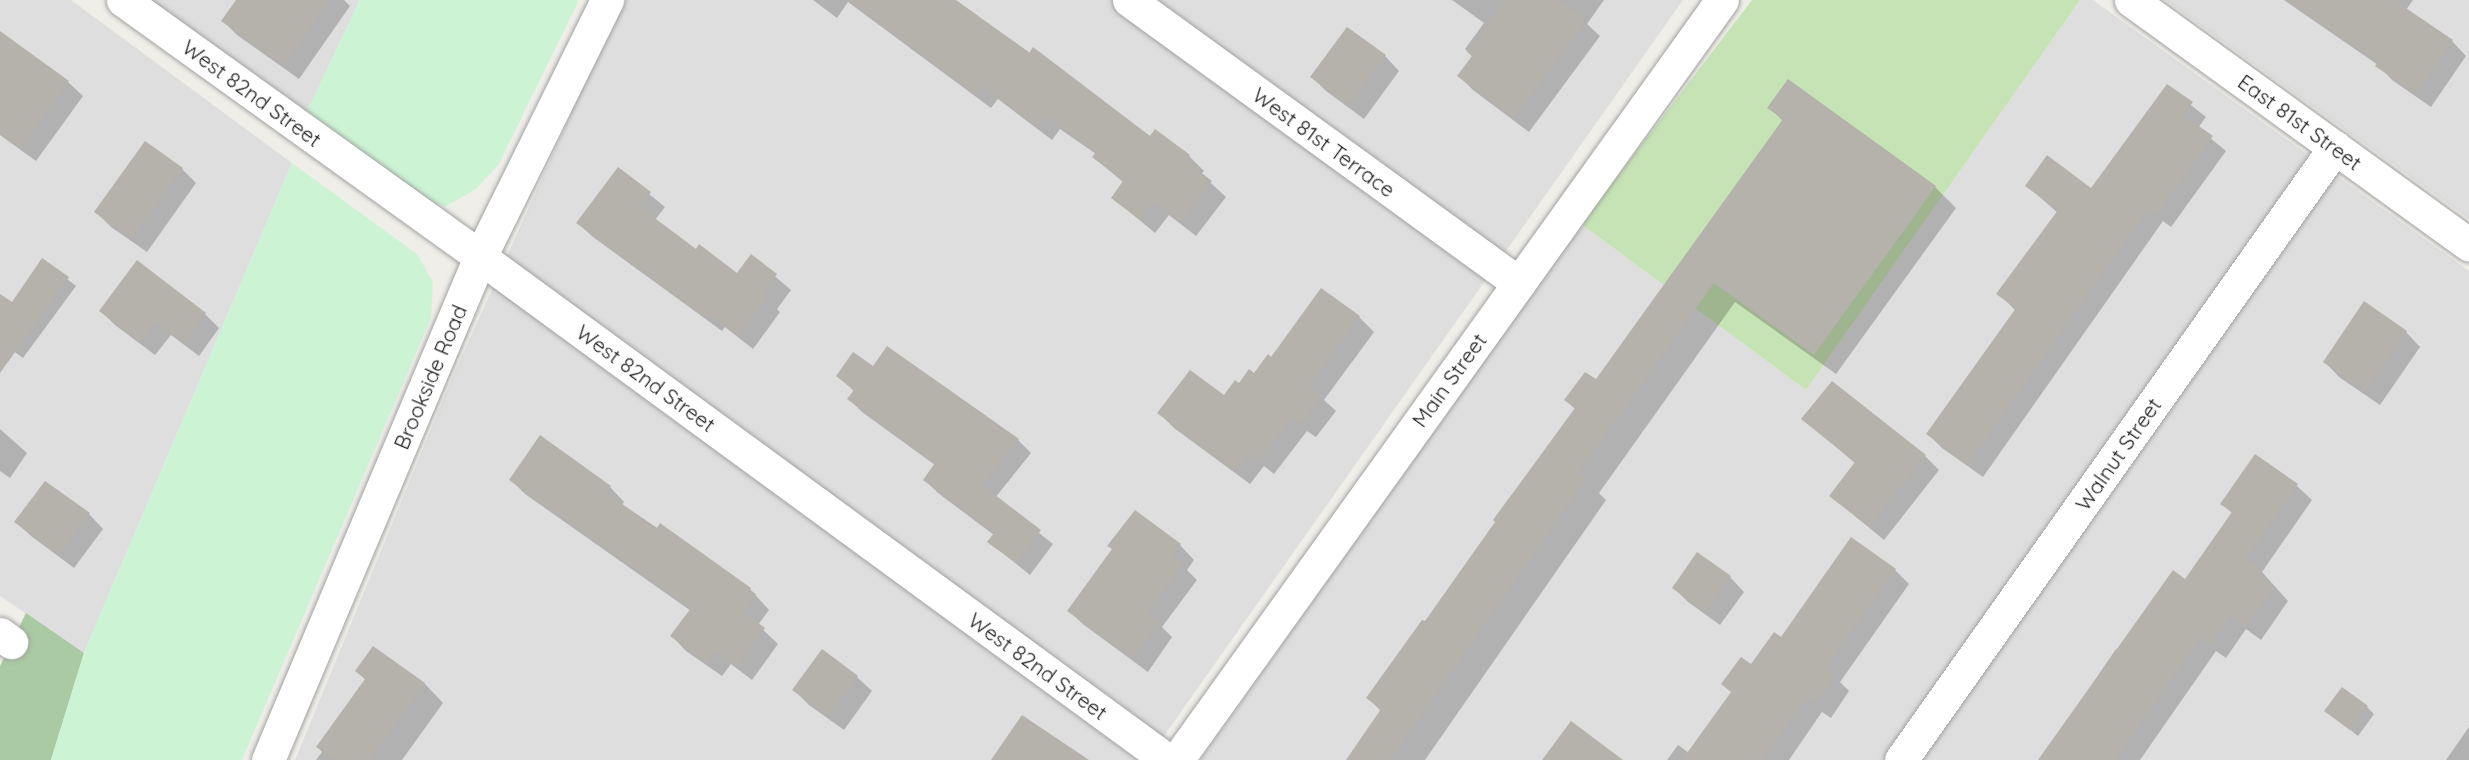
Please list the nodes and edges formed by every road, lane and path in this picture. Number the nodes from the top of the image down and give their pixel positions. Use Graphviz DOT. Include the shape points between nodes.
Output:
graph roads {
  1 [pos="123,0"];
  2 [pos="607,0"];
  3 [pos="1129,0"];
  4 [pos="1722,0"];
  5 [pos="2131,0"];
  6 [pos="2335,147"];
  7 [pos="2469,245"];
  8 [pos="480,257"];
  9 [pos="1519,283"];
  10 [pos="268,760"];
  11 [pos="1167,760"];
  12 [pos="1176,760"];
  13 [pos="1900,760"];
  1 -- 8 [label="street, West 82nd Street"];
  2 -- 8 [label="street, Brookside Road"];
  3 -- 9 [label="street, West 81st Terrace"];
  4 -- 9 [label="street, Main Street"];
  5 -- 6 [label="street, East 81st Street"];
  6 -- 7 [label="street, East 81st Street"];
  6 -- 13 [label="street, Walnut Street"];
  8 -- 10 [label="street, Brookside Road"];
  8 -- 11 [label="street, West 82nd Street"];
  9 -- 12 [label="street, Main Street"];
}
